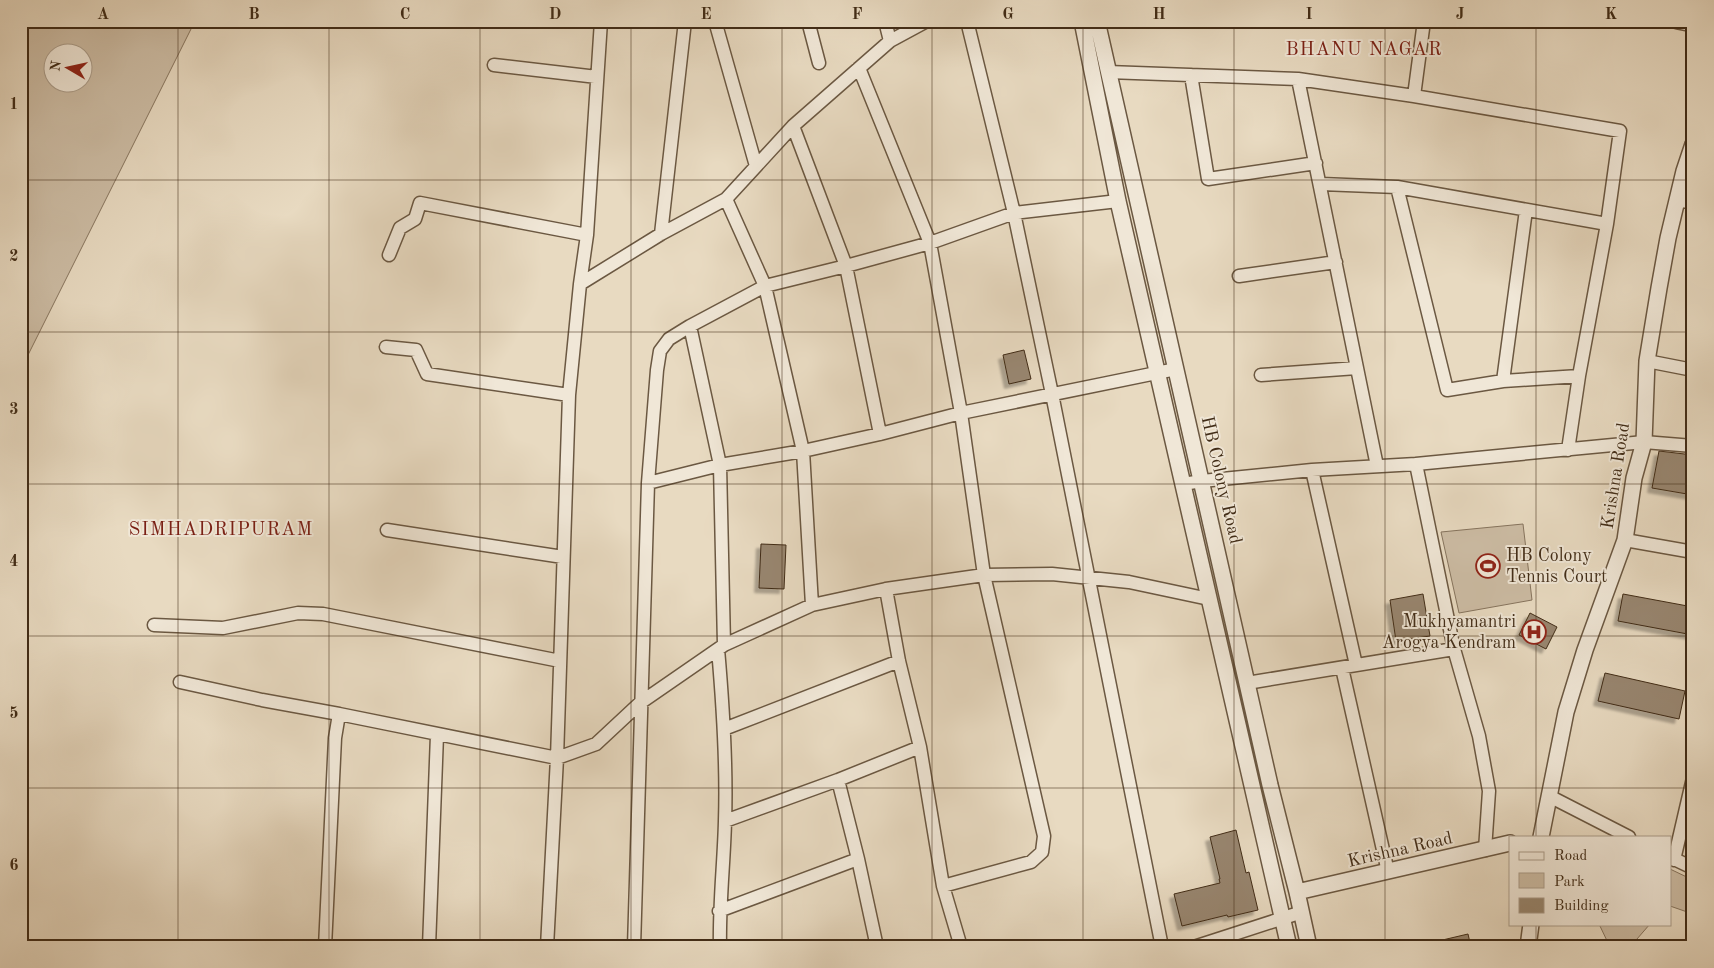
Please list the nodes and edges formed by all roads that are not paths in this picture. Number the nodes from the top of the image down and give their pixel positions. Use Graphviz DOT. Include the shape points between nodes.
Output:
graph roads {
  1 [pos="601,21"];
  2 [pos="685,21"];
  3 [pos="715,21"];
  4 [pos="808,21"];
  5 [pos="885,21"];
  6 [pos="927,21"];
  7 [pos="966,21"];
  8 [pos="1082,21"];
  9 [pos="1097,21"];
  10 [pos="1424,21"];
  11 [pos="1678,21"];
  12 [pos="1693,24"];
  13 [pos="890,41"];
  14 [pos="819,63"];
  15 [pos="494,65"];
  16 [pos="859,68"];
  17 [pos="1108,72"];
  18 [pos="1191,75"];
  19 [pos="597,77"];
  20 [pos="1298,78"];
  21 [pos="1414,96"];
  22 [pos="793,126"];
  23 [pos="1693,144"];
  24 [pos="1316,164"];
  25 [pos="756,166"];
  26 [pos="1321,184"];
  27 [pos="1397,187"];
  28 [pos="726,199"];
  29 [pos="1677,200"];
  30 [pos="1118,202"];
  31 [pos="1693,202"];
  32 [pos="1526,210"];
  33 [pos="1014,213"];
  34 [pos="1607,224"];
  35 [pos="662,234"];
  36 [pos="587,235"];
  37 [pos="930,243"];
  38 [pos="389,255"];
  39 [pos="1336,262"];
  40 [pos="846,266"];
  41 [pos="1239,276"];
  42 [pos="580,284"];
  43 [pos="765,286"];
  44 [pos="690,326"];
  45 [pos="386,348"];
  46 [pos="1647,361"];
  47 [pos="1357,368"];
  48 [pos="1176,369"];
  49 [pos="1693,370"];
  50 [pos="1158,374"];
  51 [pos="1261,375"];
  52 [pos="1579,376"];
  53 [pos="1503,381"];
  54 [pos="1052,394"];
  55 [pos="569,395"];
  56 [pos="961,413"];
  57 [pos="880,434"];
  58 [pos="1644,442"];
  59 [pos="1693,446"];
  60 [pos="1568,450"];
  61 [pos="803,451"];
  62 [pos="1416,464"];
  63 [pos="720,465"];
  64 [pos="1377,466"];
  65 [pos="1312,470"];
  66 [pos="1202,481"];
  67 [pos="648,483"];
  68 [pos="1183,484"];
  69 [pos="387,530"];
  70 [pos="1625,540"];
  71 [pos="1693,552"];
  72 [pos="564,557"];
  73 [pos="984,575"];
  74 [pos="1089,578"];
  75 [pos="886,589"];
  76 [pos="1209,599"];
  77 [pos="812,606"];
  78 [pos="154,625"];
  79 [pos="721,647"];
  80 [pos="1454,649"];
  81 [pos="560,660"];
  82 [pos="899,661"];
  83 [pos="1356,665"];
  84 [pos="1342,668"];
  85 [pos="180,682"];
  86 [pos="1247,683"];
  87 [pos="640,702"];
  88 [pos="339,714"];
  89 [pos="724,730"];
  90 [pos="437,735"];
  91 [pos="920,747"];
  92 [pos="556,758"];
  93 [pos="1693,778"];
  94 [pos="838,780"];
  95 [pos="1549,796"];
  96 [pos="725,821"];
  97 [pos="1540,836"];
  98 [pos="1627,836"];
  99 [pos="1509,844"];
  100 [pos="1485,850"];
  101 [pos="858,859"];
  102 [pos="1672,859"];
  103 [pos="1693,868"];
  104 [pos="1388,872"];
  105 [pos="943,886"];
  106 [pos="1298,892"];
  107 [pos="719,911"];
  108 [pos="1302,912"];
  109 [pos="1283,918"];
  110 [pos="1530,926"];
  111 [pos="325,947"];
  112 [pos="428,947"];
  113 [pos="547,947"];
  114 [pos="634,947"];
  115 [pos="720,947"];
  116 [pos="877,947"];
  117 [pos="962,947"];
  118 [pos="1162,947"];
  119 [pos="1194,947"];
  120 [pos="1289,947"];
  121 [pos="1309,947"];
  122 [pos="1528,947"];
  1 -- 19 [label="street"];
  2 -- 35 [label="street"];
  3 -- 25 [label="street"];
  4 -- 14 [label="street"];
  5 -- 13 [label="street"];
  6 -- 13 [label="street"];
  7 -- 33 [label="street"];
  8 -- 30 [label="street"];
  9 -- 17 [label="street, HB Colony Road"];
  10 -- 21 [label="street"];
  11 -- 12 [label="street"];
  13 -- 16 [label="street"];
  15 -- 19 [label="street"];
  16 -- 22 [label="street"];
  16 -- 37 [label="street"];
  17 -- 18 [label="street"];
  17 -- 48 [label="street, HB Colony Road"];
  18 -- 20 [label="street"];
  18 -- 24 [label="street" via="1208,180"];
  19 -- 36 [label="street"];
  20 -- 21 [label="street"];
  20 -- 24 [label="street"];
  21 -- 34 [label="street" via="1620,131"];
  22 -- 25 [label="street"];
  22 -- 40 [label="street"];
  23 -- 29 [label="street, Krishna Road"];
  24 -- 26 [label="street"];
  25 -- 28 [label="street"];
  26 -- 27 [label="street"];
  26 -- 39 [label="street"];
  27 -- 32 [label="street"];
  27 -- 53 [label="street" via="1447,390"];
  28 -- 35 [label="street"];
  28 -- 43 [label="street"];
  29 -- 31 [label="street"];
  29 -- 46 [label="street, Krishna Road"];
  30 -- 33 [label="street"];
  30 -- 50 [label="street"];
  32 -- 34 [label="street"];
  32 -- 53 [label="street"];
  33 -- 37 [label="street"];
  33 -- 54 [label="street"];
  34 -- 52 [label="street"];
  35 -- 42 [label="street"];
  36 -- 38 [label="street" via="420,203 415,219 400,228"];
  36 -- 42 [label="street"];
  37 -- 40 [label="street"];
  37 -- 56 [label="street"];
  39 -- 41 [label="street"];
  39 -- 47 [label="street"];
  40 -- 43 [label="street"];
  40 -- 57 [label="street"];
  42 -- 55 [label="street"];
  43 -- 44 [label="street"];
  43 -- 61 [label="street"];
  44 -- 63 [label="street"];
  44 -- 67 [label="street" via="669,339 660,351"];
  45 -- 55 [label="street" via="416,350 427,374"];
  46 -- 49 [label="street"];
  46 -- 58 [label="street, Krishna Road"];
  47 -- 51 [label="street"];
  47 -- 64 [label="street"];
  48 -- 50 [label="street"];
  48 -- 66 [label="street, HB Colony Road"];
  50 -- 54 [label="street"];
  50 -- 68 [label="street"];
  52 -- 53 [label="street"];
  52 -- 60 [label="street"];
  54 -- 56 [label="street"];
  54 -- 74 [label="street"];
  55 -- 72 [label="street"];
  56 -- 57 [label="street"];
  56 -- 73 [label="street"];
  57 -- 61 [label="street"];
  58 -- 59 [label="street"];
  58 -- 60 [label="street"];
  58 -- 70 [label="street, Krishna Road" via="1634,478"];
  60 -- 62 [label="street"];
  61 -- 63 [label="street"];
  61 -- 77 [label="street"];
  62 -- 64 [label="street"];
  62 -- 80 [label="street"];
  63 -- 67 [label="street"];
  63 -- 79 [label="street"];
  64 -- 65 [label="street"];
  65 -- 66 [label="street"];
  65 -- 83 [label="street"];
  66 -- 68 [label="street"];
  66 -- 86 [label="street, HB Colony Road"];
  67 -- 87 [label="street"];
  68 -- 76 [label="street"];
  69 -- 72 [label="street"];
  70 -- 71 [label="street"];
  70 -- 95 [label="street, Krishna Road" via="1566,712"];
  72 -- 81 [label="street"];
  73 -- 74 [label="street" via="1052,574"];
  73 -- 75 [label="street"];
  73 -- 105 [label="street" via="1044,836 1042,852 1032,862"];
  74 -- 76 [label="street" via="1129,582"];
  74 -- 118 [label="street"];
  75 -- 77 [label="street"];
  75 -- 82 [label="street"];
  76 -- 109 [label="street"];
  77 -- 79 [label="street"];
  78 -- 81 [label="street" via="223,628 298,613 323,614"];
  79 -- 87 [label="street"];
  79 -- 89 [label="street"];
  80 -- 83 [label="street"];
  80 -- 100 [label="street" via="1479,736 1489,791"];
  81 -- 92 [label="street"];
  82 -- 89 [label="street"];
  82 -- 91 [label="street"];
  83 -- 84 [label="street"];
  84 -- 86 [label="street"];
  84 -- 104 [label="street"];
  85 -- 88 [label="street"];
  86 -- 106 [label="street, HB Colony Road"];
  87 -- 92 [label="street" via="596,744"];
  87 -- 114 [label="street"];
  88 -- 90 [label="street"];
  88 -- 111 [label="street" via="334,738"];
  89 -- 96 [label="street"];
  90 -- 92 [label="street"];
  90 -- 112 [label="street"];
  91 -- 94 [label="street"];
  91 -- 105 [label="street"];
  92 -- 113 [label="street"];
  93 -- 102 [label="street"];
  94 -- 96 [label="street"];
  94 -- 101 [label="street"];
  95 -- 97 [label="street, Krishna Road"];
  95 -- 98 [label="street"];
  96 -- 107 [label="street"];
  99 -- 100 [label="street, Krishna Road"];
  100 -- 104 [label="street, Krishna Road"];
  101 -- 107 [label="street"];
  101 -- 116 [label="street"];
  102 -- 103 [label="street"];
  104 -- 106 [label="street, Krishna Road"];
  105 -- 117 [label="street"];
  106 -- 108 [label="street, HB Colony Road"];
  107 -- 115 [label="street"];
  108 -- 109 [label="street"];
  108 -- 121 [label="street, HB Colony Road"];
  109 -- 119 [label="street"];
  109 -- 120 [label="street"];
  110 -- 122 [label="street"];
}
